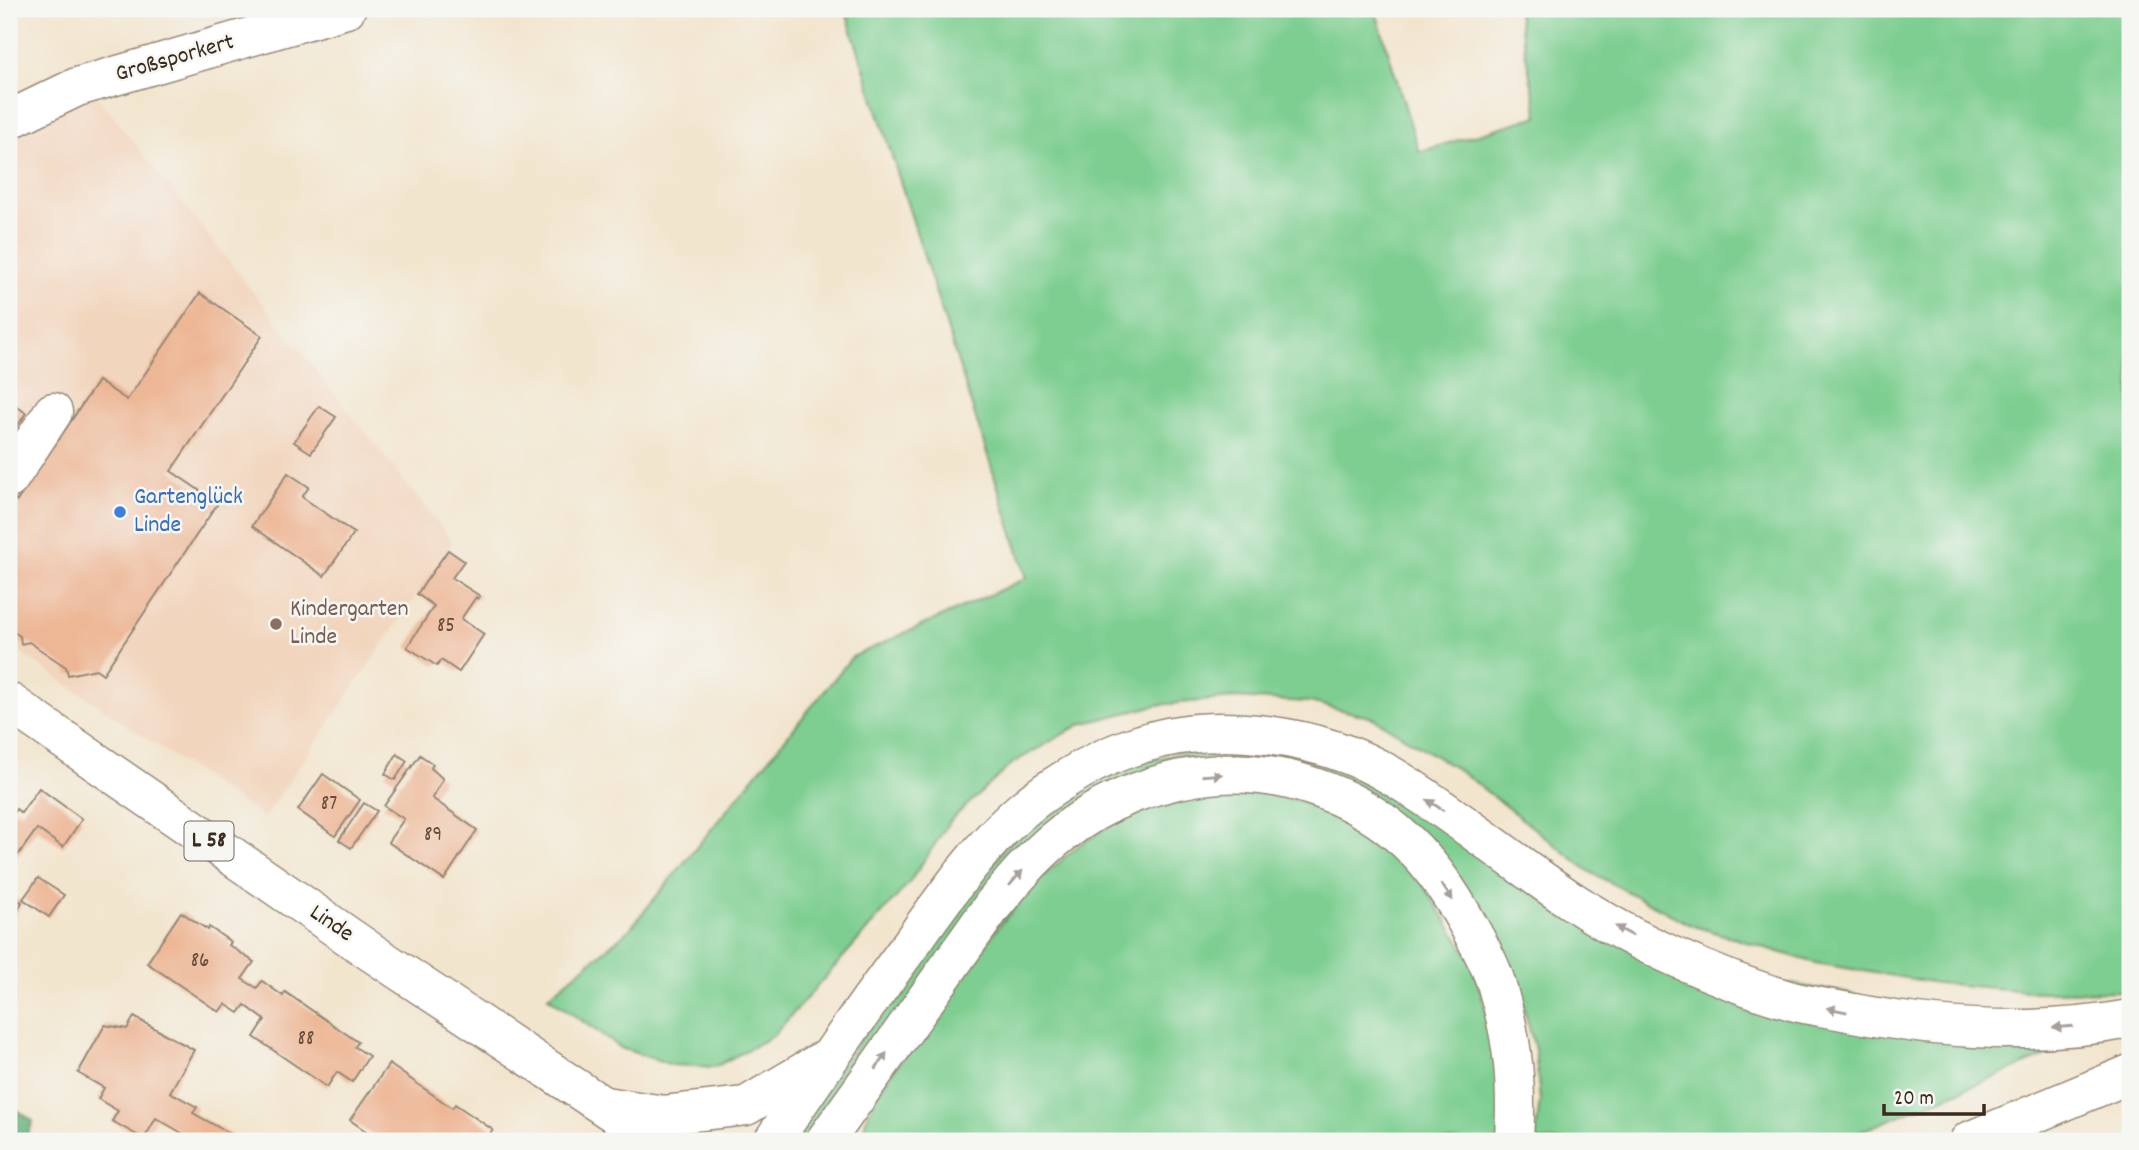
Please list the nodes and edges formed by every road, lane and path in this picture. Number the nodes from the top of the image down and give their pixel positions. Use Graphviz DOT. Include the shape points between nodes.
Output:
graph roads {
  1 [pos="346,9"];
  2 [pos="9,120"];
  3 [pos="53,412"];
  4 [pos="9,480"];
  5 [pos="9,702"];
  6 [pos="2130,1019"];
  7 [pos="828,1058"];
  8 [pos="2130,1074"];
  9 [pos="605,1105"];
  10 [pos="836,1133"];
  11 [pos="656,1141"];
  12 [pos="773,1141"];
  13 [pos="1514,1141"];
  14 [pos="1969,1141"];
  1 -- 2 [label="main road, Großsporkert" via="77,87"];
  3 -- 4 [label="main road"];
  5 -- 9 [label="main road, Linde / L 58" via="371,952"];
  6 -- 7 [label="main road, one-way" via="2035,1029 1965,1028 1793,1001 1646,944 1542,881 1389,774 1338,751 1275,737 1192,733 1142,744 1092,764 1044,793 1013,820 963,874"];
  7 -- 9 [label="main road" via="746,1106 664,1115"];
  7 -- 12 [label="main road"];
  8 -- 14 [label="main road"];
  9 -- 11 [label="main road, Linde / L 58"];
  10 -- 13 [label="main road, one-way" via="993,905 1059,835 1142,789 1191,776 1236,773 1320,789 1361,808 1396,832 1428,865 1461,911 1498,987 1517,1091"];
}
